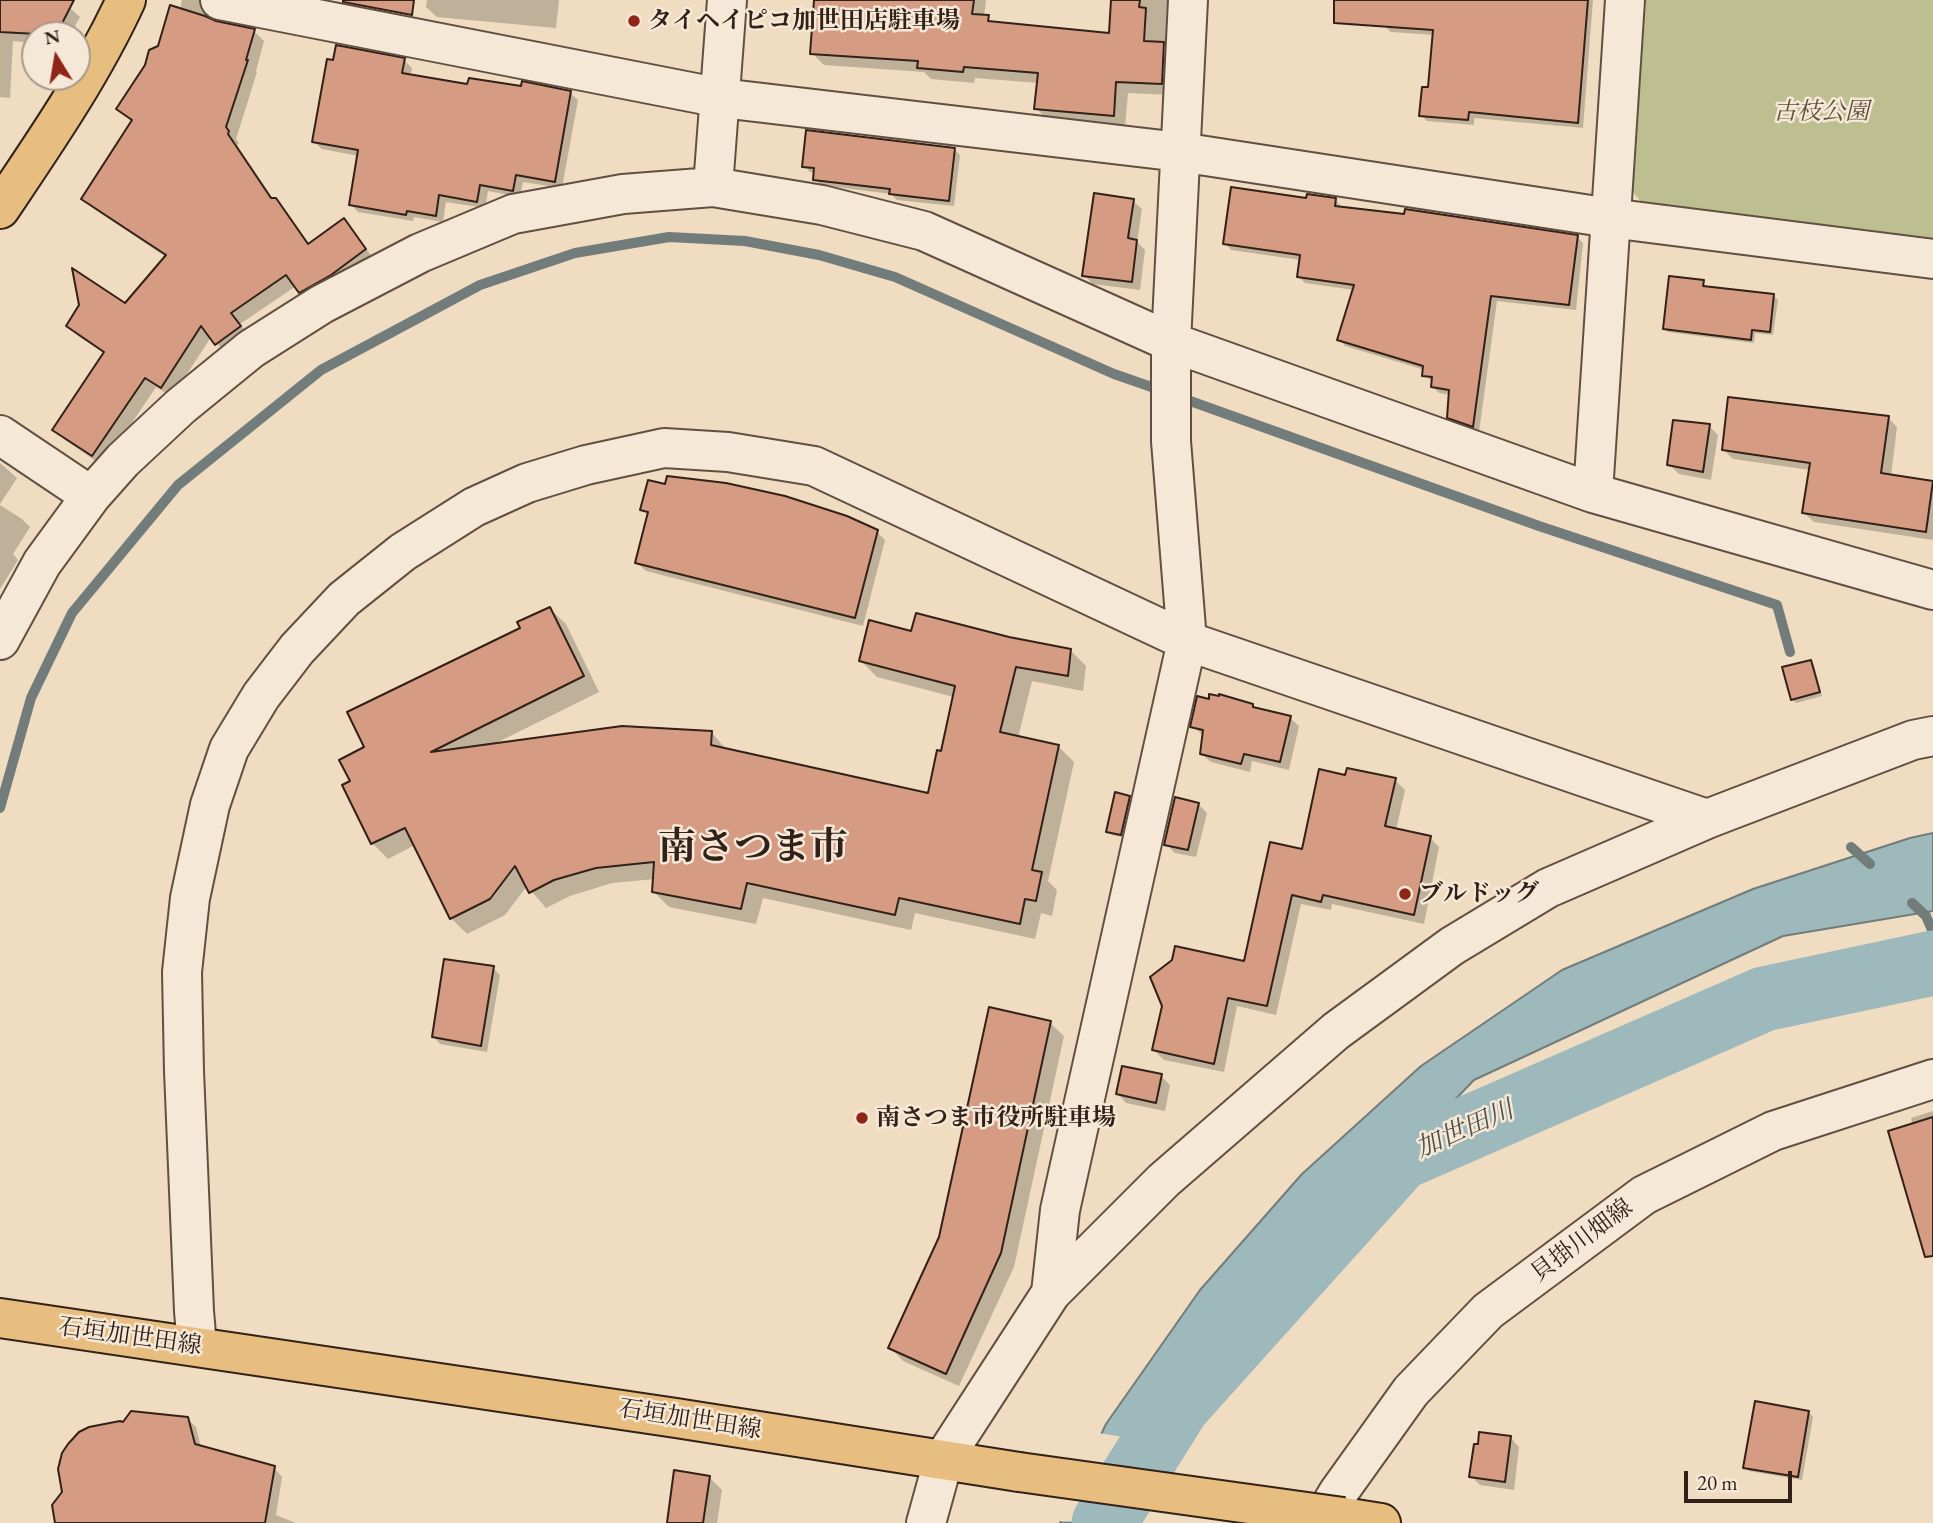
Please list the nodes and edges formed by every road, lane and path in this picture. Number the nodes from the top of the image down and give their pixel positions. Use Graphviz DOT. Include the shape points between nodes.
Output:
graph roads {
  1 [pos="126,0"];
  2 [pos="220,0"];
  3 [pos="727,0"];
  4 [pos="1188,0"];
  5 [pos="1625,0"];
  6 [pos="721,98"];
  7 [pos="1180,152"];
  8 [pos="713,187"];
  9 [pos="0,209"];
  10 [pos="1611,218"];
  11 [pos="1933,259"];
  12 [pos="1171,352"];
  13 [pos="0,435"];
  14 [pos="1593,493"];
  15 [pos="91,496"];
  16 [pos="1933,590"];
  17 [pos="0,640"];
  18 [pos="1186,642"];
  19 [pos="1933,736"];
  20 [pos="1707,819"];
  21 [pos="1933,1079"];
  22 [pos="1051,1293"];
  23 [pos="0,1318"];
  24 [pos="185,1344"];
  25 [pos="944,1458"];
  26 [pos="1331,1520"];
  27 [pos="926,1523"];
  28 [pos="1381,1523"];
  1 -- 9 [label="main road" via="109,37"];
  2 -- 6 [label="street"];
  3 -- 6 [label="street"];
  4 -- 7 [label="street"];
  5 -- 10 [label="street"];
  6 -- 7 [label="street"];
  6 -- 8 [label="street"];
  7 -- 10 [label="street"];
  7 -- 12 [label="street"];
  8 -- 12 [label="street" via="822,205 924,231"];
  8 -- 15 [label="street" via="623,194 513,214 419,253 322,304 251,349 181,406"];
  10 -- 11 [label="street"];
  10 -- 14 [label="street"];
  12 -- 14 [label="street"];
  12 -- 18 [label="street"];
  13 -- 15 [label="street"];
  14 -- 16 [label="street"];
  15 -- 17 [label="street" via="42,563"];
  18 -- 20 [label="street"];
  18 -- 22 [label="street" via="1060,1210"];
  18 -- 24 [label="street" via="814,466 727,452 664,448 586,465 474,507 403,552 344,599 261,696 229,749 210,805 190,898 182,972 194,1311"];
  19 -- 20 [label="street"];
  20 -- 22 [label="street" via="1548,888 1420,969 1336,1031 1184,1162"];
  21 -- 26 [label="street, 貝掛川畑線" via="1773,1131 1644,1195 1488,1311 1411,1391 1338,1493"];
  22 -- 25 [label="street"];
  23 -- 24 [label="main road, 石垣加世田線"];
  24 -- 25 [label="main road, 石垣加世田線"];
  25 -- 26 [label="main road, 石垣加世田線, bridge"];
  25 -- 27 [label="street"];
  26 -- 28 [label="main road, 石垣加世田線"];
}
